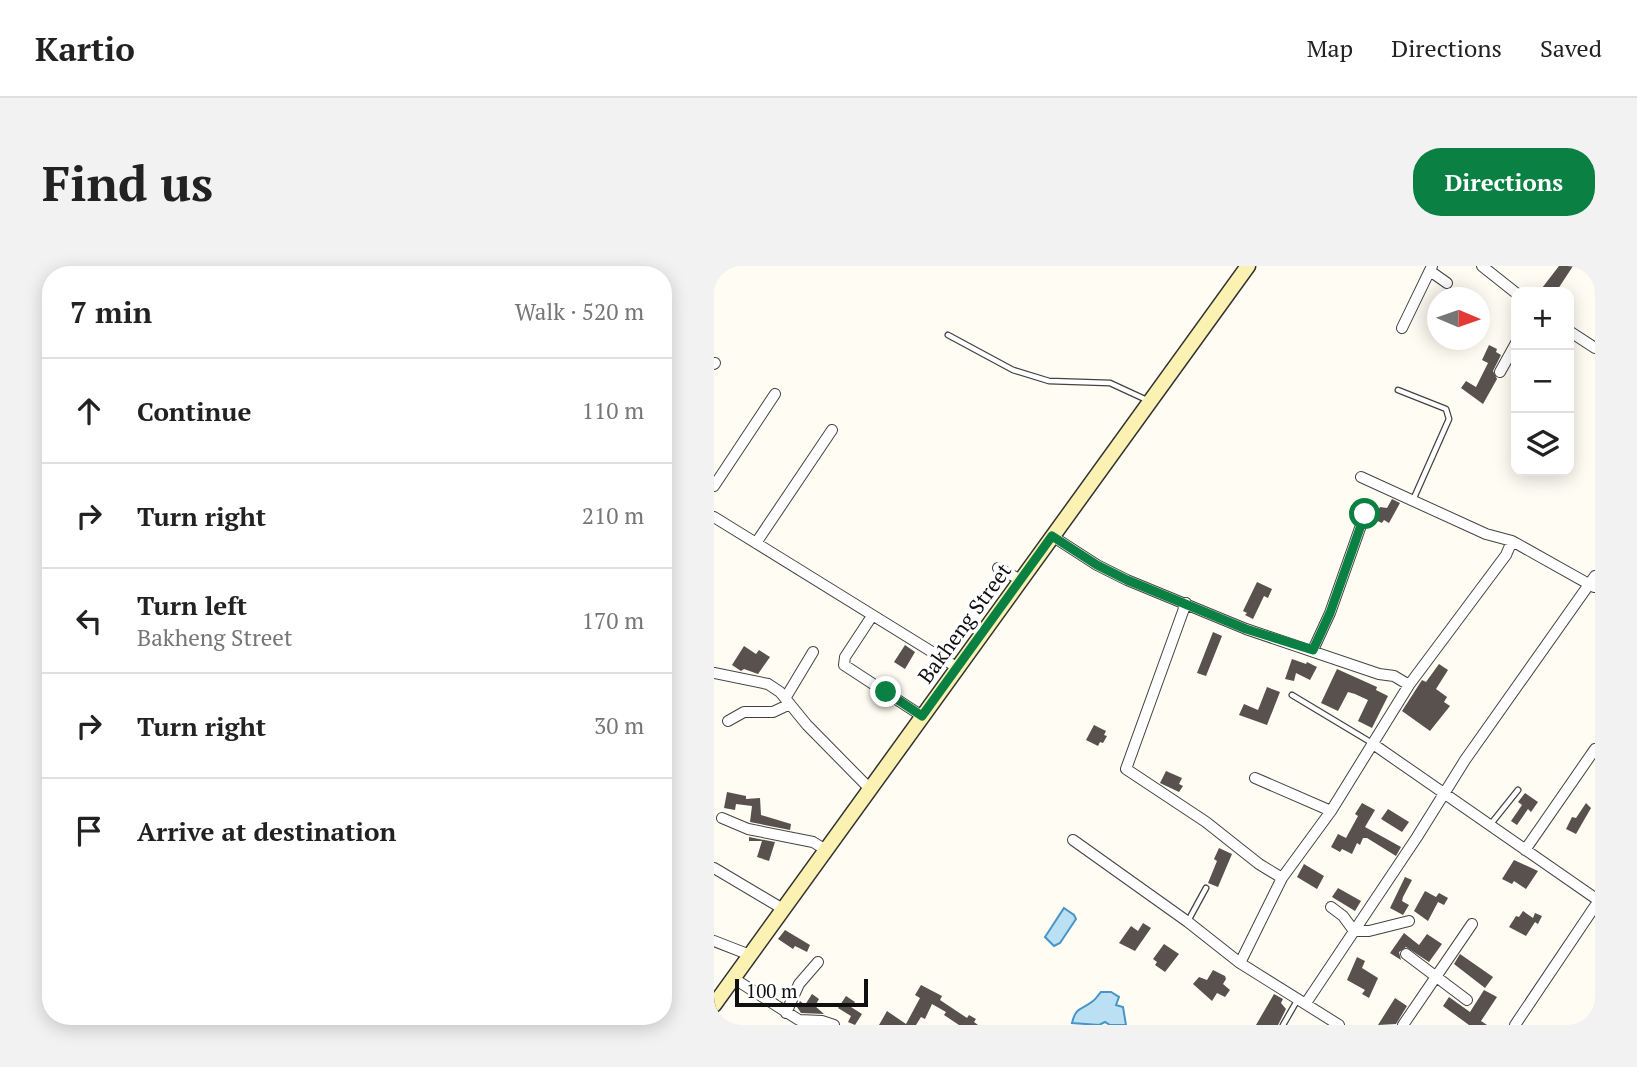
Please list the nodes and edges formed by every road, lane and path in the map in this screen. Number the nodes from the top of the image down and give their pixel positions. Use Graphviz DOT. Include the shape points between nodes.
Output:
graph roads {
  1 [pos="1248,266"];
  2 [pos="1482,266"];
  3 [pos="1431,268"];
  4 [pos="1447,283"];
  5 [pos="1511,289"];
  6 [pos="1402,328"];
  7 [pos="1574,334"];
  8 [pos="948,335"];
  9 [pos="1595,348"];
  10 [pos="1512,350"];
  11 [pos="1500,372"];
  12 [pos="1398,390"];
  13 [pos="775,394"];
  14 [pos="1150,401"];
  15 [pos="832,430"];
  16 [pos="1361,477"];
  17 [pos="714,486"];
  18 [pos="1413,501"];
  19 [pos="1365,514"];
  20 [pos="714,517"];
  21 [pos="1052,536"];
  22 [pos="1512,541"];
  23 [pos="756,543"];
  24 [pos="998,568"];
  25 [pos="1021,580"];
  26 [pos="1593,582"];
  27 [pos="1186,603"];
  28 [pos="872,616"];
  29 [pos="1313,650"];
  30 [pos="813,652"];
  31 [pos="958,668"];
  32 [pos="714,673"];
  33 [pos="1409,685"];
  34 [pos="1292,695"];
  35 [pos="788,700"];
  36 [pos="922,716"];
  37 [pos="728,721"];
  38 [pos="1373,744"];
  39 [pos="1595,749"];
  40 [pos="1255,778"];
  41 [pos="870,789"];
  42 [pos="1518,790"];
  43 [pos="1444,793"];
  44 [pos="1331,811"];
  45 [pos="722,818"];
  46 [pos="1490,825"];
  47 [pos="1073,840"];
  48 [pos="826,850"];
  49 [pos="1525,850"];
  50 [pos="714,868"];
  51 [pos="1282,878"];
  52 [pos="1206,888"];
  53 [pos="1595,898"];
  54 [pos="1595,906"];
  55 [pos="1331,907"];
  56 [pos="783,909"];
  57 [pos="1409,921"];
  58 [pos="1188,922"];
  59 [pos="1472,924"];
  60 [pos="1354,930"];
  61 [pos="714,941"];
  62 [pos="1406,954"];
  63 [pos="750,955"];
  64 [pos="818,962"];
  65 [pos="1240,963"];
  66 [pos="1437,977"];
  67 [pos="733,978"];
  68 [pos="1303,1000"];
  69 [pos="1467,1000"];
  70 [pos="714,1005"];
  71 [pos="786,1013"];
  72 [pos="834,1025"];
  73 [pos="1283,1025"];
  74 [pos="1339,1025"];
  75 [pos="1403,1025"];
  76 [pos="1515,1025"];
  1 -- 14 [label="street, Bakheng Street"];
  2 -- 5 [label="street"];
  3 -- 4 [label="street"];
  3 -- 6 [label="street"];
  7 -- 9 [label="street"];
  8 -- 14 [label="lane" via="1013,370 1049,381 1110,383"];
  10 -- 11 [label="street"];
  12 -- 18 [label="lane" via="1449,414"];
  13 -- 17 [label="street"];
  14 -- 21 [label="street, Bakheng Street"];
  15 -- 23 [label="street"];
  16 -- 18 [label="street"];
  18 -- 22 [label="street"];
  19 -- 29 [label="street"];
  20 -- 23 [label="street"];
  21 -- 25 [label="street, Bakheng Street"];
  21 -- 27 [label="street" via="1111,573"];
  22 -- 26 [label="street"];
  22 -- 33 [label="street"];
  23 -- 28 [label="street"];
  24 -- 25 [label="street"];
  25 -- 31 [label="street, Bakheng Street"];
  26 -- 43 [label="street"];
  27 -- 29 [label="street" via="1246,629"];
  27 -- 51 [label="street" via="1126,769"];
  28 -- 31 [label="street"];
  28 -- 36 [label="street" via="844,665"];
  29 -- 33 [label="street"];
  30 -- 35 [label="street"];
  31 -- 36 [label="street, Bakheng Street"];
  32 -- 35 [label="street" via="768,684"];
  33 -- 38 [label="street"];
  34 -- 38 [label="lane"];
  35 -- 37 [label="street" via="773,712 744,712"];
  35 -- 41 [label="street"];
  36 -- 41 [label="street, Bakheng Street"];
  38 -- 43 [label="street"];
  38 -- 44 [label="street"];
  39 -- 49 [label="street"];
  40 -- 44 [label="street"];
  41 -- 48 [label="street, Bakheng Street"];
  42 -- 46 [label="lane"];
  43 -- 46 [label="street"];
  43 -- 60 [label="street"];
  44 -- 51 [label="street"];
  45 -- 48 [label="street" via="757,831 813,842"];
  46 -- 49 [label="street"];
  47 -- 58 [label="street"];
  48 -- 56 [label="street, Bakheng Street"];
  49 -- 53 [label="street"];
  50 -- 56 [label="street"];
  51 -- 65 [label="street"];
  52 -- 58 [label="lane"];
  54 -- 76 [label="street"];
  55 -- 60 [label="street"];
  56 -- 63 [label="street, Bakheng Street"];
  57 -- 60 [label="street"];
  58 -- 65 [label="street"];
  59 -- 66 [label="street"];
  60 -- 68 [label="street"];
  61 -- 63 [label="street"];
  62 -- 66 [label="street"];
  63 -- 67 [label="street, Bakheng Street"];
  64 -- 71 [label="street" via="799,984"];
  65 -- 68 [label="street"];
  66 -- 69 [label="street"];
  66 -- 75 [label="street"];
  67 -- 70 [label="street, Bakheng Street"];
  67 -- 71 [label="street"];
  68 -- 73 [label="lane"];
  68 -- 74 [label="street"];
  71 -- 72 [label="street" via="799,1020"];
}
